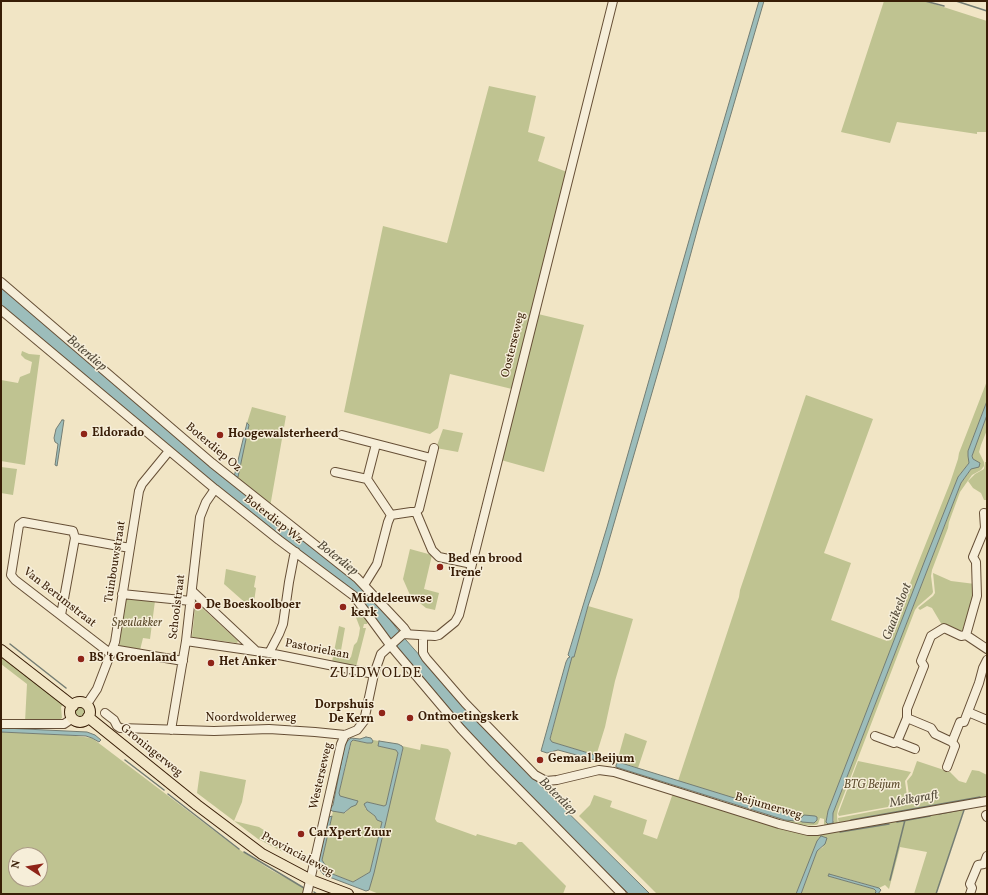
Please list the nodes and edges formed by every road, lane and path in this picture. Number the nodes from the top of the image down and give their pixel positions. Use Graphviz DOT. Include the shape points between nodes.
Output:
graph roads {
  1 [pos="613,1"];
  2 [pos="1,282"];
  3 [pos="1,310"];
  4 [pos="342,435"];
  5 [pos="376,444"];
  6 [pos="434,448"];
  7 [pos="169,451"];
  8 [pos="431,458"];
  9 [pos="335,472"];
  10 [pos="367,480"];
  11 [pos="215,489"];
  12 [pos="416,512"];
  13 [pos="984,513"];
  14 [pos="391,515"];
  15 [pos="986,528"];
  16 [pos="75,538"];
  17 [pos="130,548"];
  18 [pos="296,552"];
  19 [pos="472,564"];
  20 [pos="364,585"];
  21 [pos="192,591"];
  22 [pos="122,594"];
  23 [pos="191,601"];
  24 [pos="61,615"];
  25 [pos="406,634"];
  26 [pos="966,635"];
  27 [pos="423,636"];
  28 [pos="186,641"];
  29 [pos="391,644"];
  30 [pos="987,649"];
  31 [pos="1,650"];
  32 [pos="255,650"];
  33 [pos="112,652"];
  34 [pos="269,653"];
  35 [pos="987,660"];
  36 [pos="183,661"];
  37 [pos="374,674"];
  38 [pos="87,704"];
  39 [pos="73,706"];
  40 [pos="968,712"];
  41 [pos="105,713"];
  42 [pos="88,717"];
  43 [pos="73,718"];
  44 [pos="907,718"];
  45 [pos="987,720"];
  46 [pos="1,724"];
  47 [pos="171,730"];
  48 [pos="345,735"];
  49 [pos="875,736"];
  50 [pos="897,742"];
  51 [pos="952,742"];
  52 [pos="915,749"];
  53 [pos="947,767"];
  54 [pos="987,801"];
  55 [pos="197,805"];
  56 [pos="986,862"];
  57 [pos="310,880"];
  58 [pos="307,894"];
  59 [pos="348,894"];
  60 [pos="622,894"];
  61 [pos="970,894"];
  1 -- 19 [label="street, Oosterseweg"];
  2 -- 20 [label="street, Boterdiep Oz" via="212,463"];
  3 -- 7 [label="street, Boterdiep Wz"];
  4 -- 5 [label="street"];
  5 -- 8 [label="street"];
  5 -- 10 [label="street"];
  6 -- 8 [label="street"];
  7 -- 11 [label="street, Boterdiep Wz"];
  7 -- 17 [label="street, Tuinbouwstraat" via="139,491"];
  8 -- 12 [label="street" via="419,509"];
  9 -- 10 [label="street"];
  10 -- 14 [label="street"];
  11 -- 18 [label="street, Boterdiep Wz"];
  11 -- 21 [label="street, Schoolstraat" via="200,517"];
  12 -- 14 [label="street"];
  12 -- 19 [label="street" via="432,550 439,557"];
  13 -- 15 [label="street"];
  14 -- 20 [label="street" via="377,564"];
  15 -- 26 [label="street" via="973,557 976,562 977,596"];
  16 -- 17 [label="street"];
  16 -- 24 [label="street"];
  16 -- 24 [label="street, Van Berumstraat" via="73,531 25,522 19,525 11,575"];
  17 -- 22 [label="street, Tuinbouwstraat"];
  18 -- 29 [label="street, Boterdiep Wz" via="354,596"];
  18 -- 34 [label="street" via="283,624"];
  19 -- 27 [label="street, Oosterseweg" via="455,622 439,635"];
  20 -- 25 [label="street, Boterdiep Oz" via="404,628"];
  21 -- 23 [label="street, Schoolstraat"];
  21 -- 32 [label="street"];
  22 -- 23 [label="street"];
  22 -- 33 [label="street, Tuinbouwstraat"];
  23 -- 28 [label="street, Schoolstraat"];
  24 -- 33 [label="street, Van Berumstraat"];
  25 -- 27 [label="street, Oosterseweg"];
  25 -- 29 [label="street"];
  26 -- 30 [label="street"];
  26 -- 44 [label="street" via="961,636 944,628 931,636 922,661 924,666 907,709"];
  27 -- 54 [label="street, Beijumerweg" via="423,653 426,658 535,775 546,780 557,780 599,770 614,772 808,831"];
  28 -- 32 [label="street, Pastorielaan"];
  28 -- 36 [label="street, Schoolstraat"];
  29 -- 37 [label="street" via="380,654"];
  29 -- 60 [label="street, Boterdiep Wz" via="461,729"];
  31 -- 39 [label="main road"];
  32 -- 34 [label="street, Pastorielaan"];
  33 -- 36 [label="street"];
  33 -- 38 [label="street, Tuinbouwstraat" via="97,689"];
  34 -- 37 [label="street, Pastorielaan"];
  35 -- 40 [label="street"];
  36 -- 47 [label="street, Schoolstraat"];
  37 -- 48 [label="street" via="364,721 357,730"];
  38 -- 39 [label="main road" via="79,702"];
  38 -- 42 [label="main road" via="90,712"];
  39 -- 43 [label="main road" via="70,712"];
  40 -- 45 [label="street"];
  40 -- 51 [label="street" via="964,722 960,722"];
  41 -- 47 [label="street, Noordwolderweg" via="120,728"];
  42 -- 43 [label="main road" via="79,721"];
  42 -- 55 [label="main road, Groningerweg"];
  43 -- 46 [label="street" via="64,724"];
  44 -- 50 [label="street"];
  44 -- 51 [label="street" via="931,728 935,734"];
  47 -- 48 [label="street, Noordwolderweg" via="268,729"];
  48 -- 57 [label="street, Westerseweg"];
  49 -- 50 [label="street"];
  50 -- 52 [label="street"];
  51 -- 53 [label="street" via="955,746"];
  55 -- 57 [label="main road, Provincialeweg" via="262,854"];
  56 -- 61 [label="street" via="978,865 970,884"];
  57 -- 58 [label="street, Westerseweg"];
  57 -- 59 [label="main road, Provincialeweg"];
}
